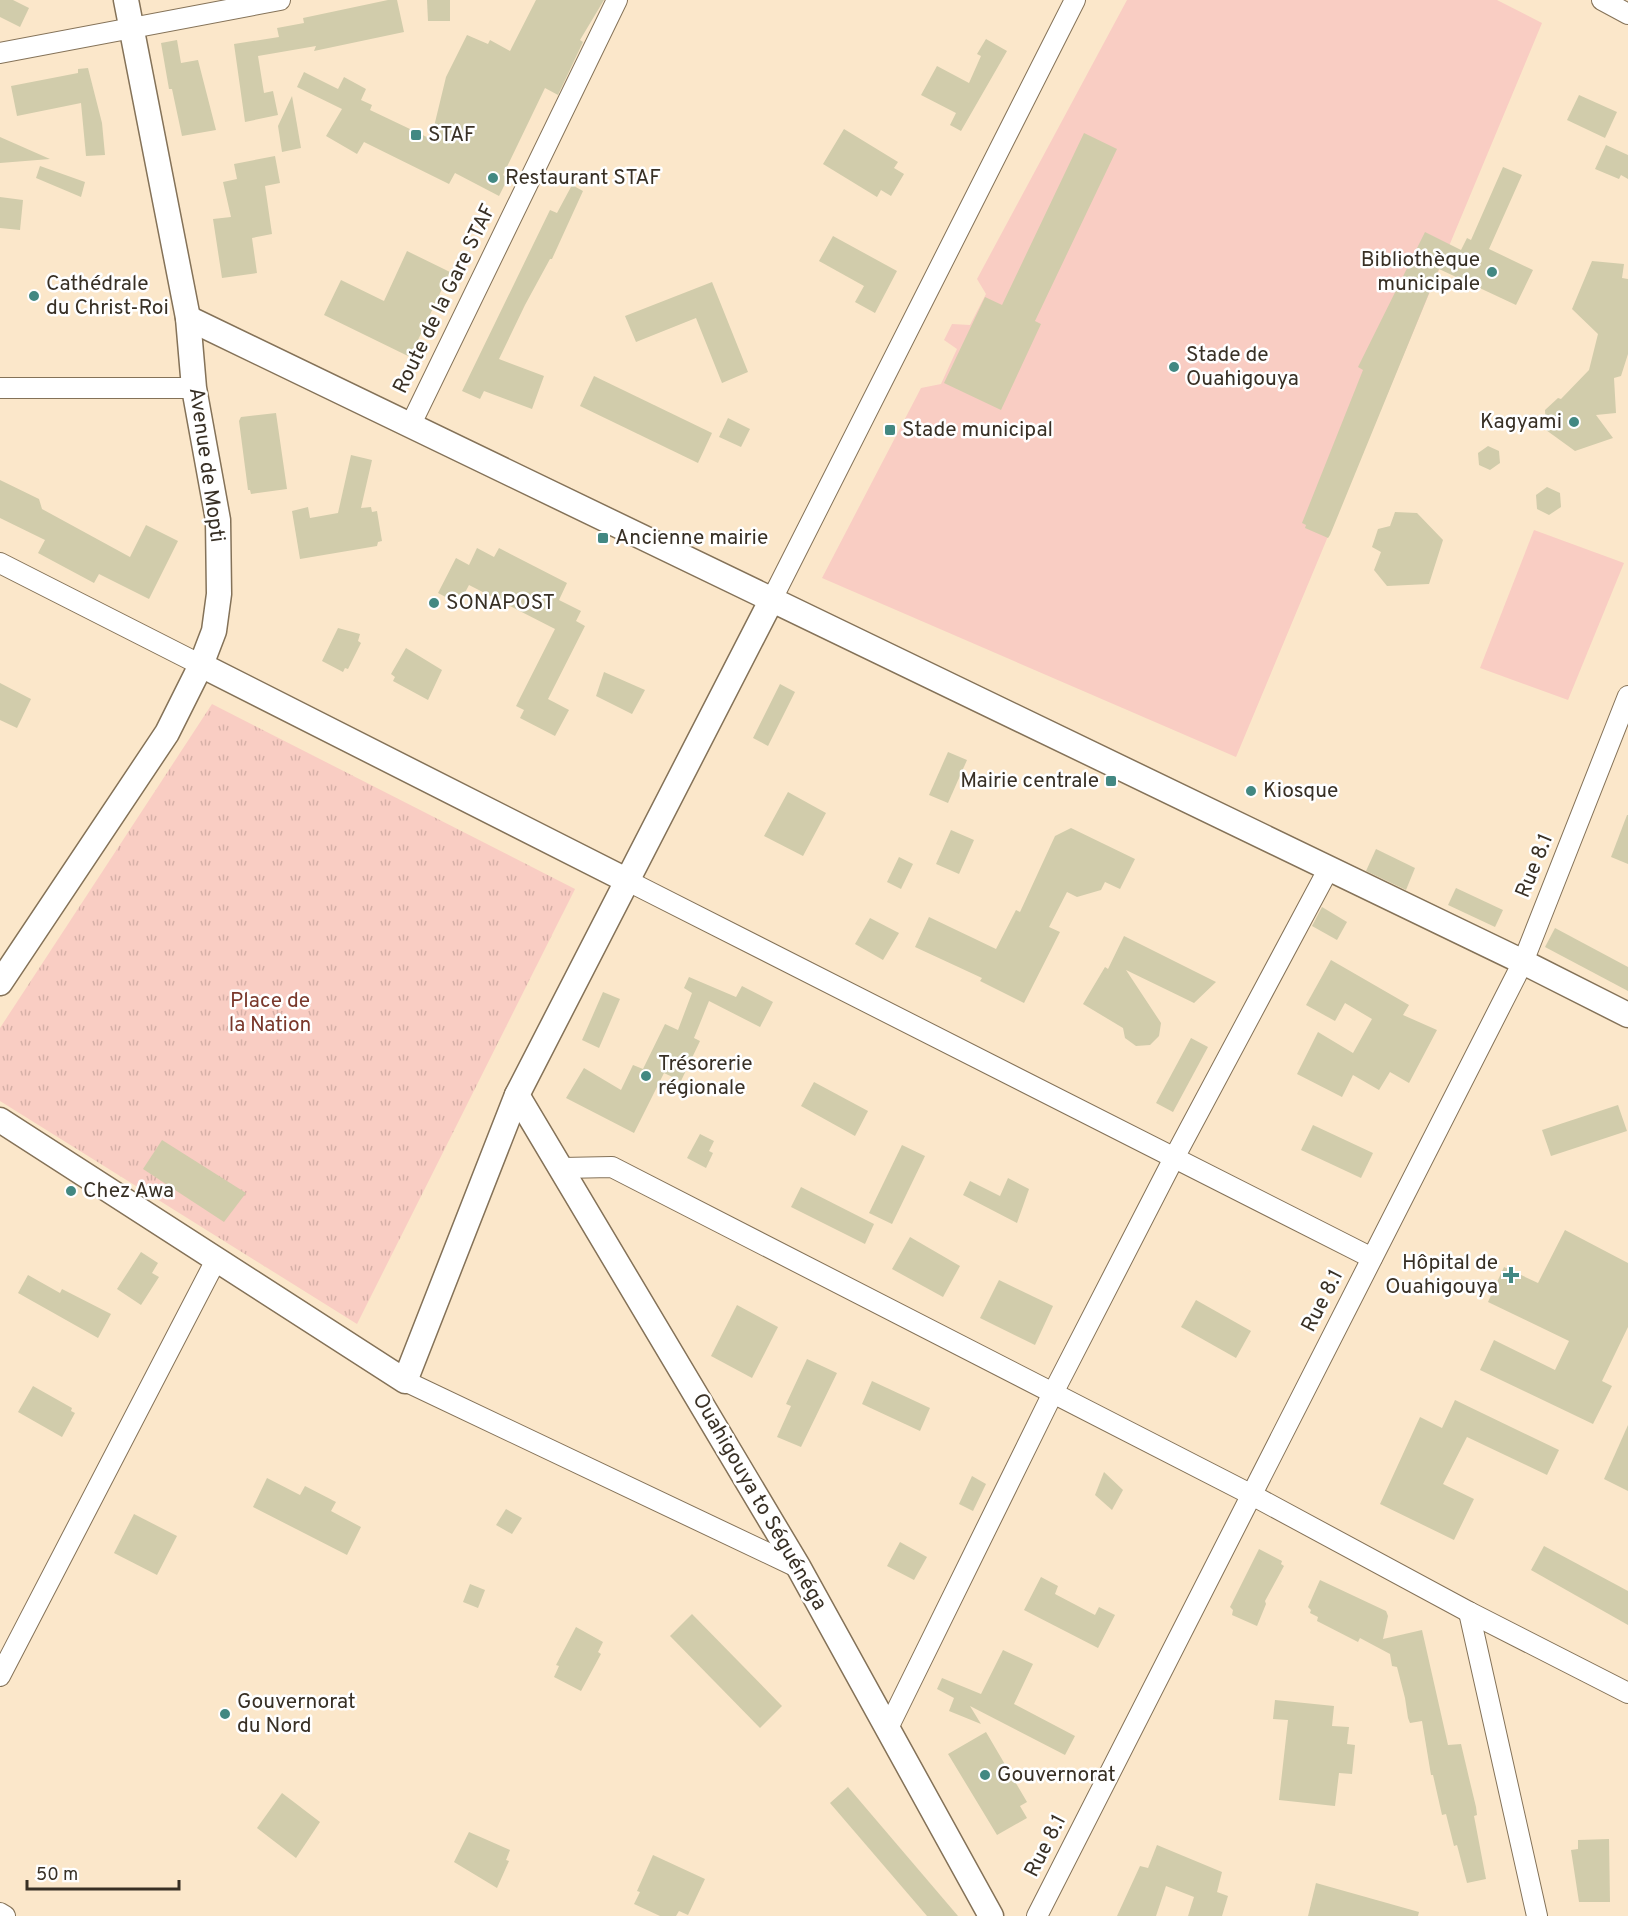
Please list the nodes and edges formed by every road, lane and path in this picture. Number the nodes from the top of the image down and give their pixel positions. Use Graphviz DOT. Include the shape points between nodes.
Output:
graph roads {
  1 [pos="126,0"];
  2 [pos="280,0"];
  3 [pos="617,0"];
  4 [pos="1075,0"];
  5 [pos="1602,0"];
  6 [pos="1628,14"];
  7 [pos="132,28"];
  8 [pos="0,53"];
  9 [pos="188,318"];
  10 [pos="0,388"];
  11 [pos="194,388"];
  12 [pos="411,424"];
  13 [pos="0,563"];
  14 [pos="772,599"];
  15 [pos="201,665"];
  16 [pos="1628,696"];
  17 [pos="1329,868"];
  18 [pos="628,881"];
  19 [pos="1523,962"];
  20 [pos="0,983"];
  21 [pos="1628,1015"];
  22 [pos="517,1095"];
  23 [pos="0,1120"];
  24 [pos="1174,1158"];
  25 [pos="562,1168"];
  26 [pos="1372,1258"];
  27 [pos="216,1260"];
  28 [pos="405,1382"];
  29 [pos="1053,1393"];
  30 [pos="1252,1495"];
  31 [pos="799,1568"];
  32 [pos="1469,1612"];
  33 [pos="0,1676"];
  34 [pos="1628,1693"];
  35 [pos="888,1728"];
  36 [pos="0,1913"];
  37 [pos="5,1916"];
  38 [pos="991,1916"];
  39 [pos="1037,1916"];
  40 [pos="1537,1916"];
  1 -- 7 [label="main road, Avenue de Mopti"];
  2 -- 7 [label="street"];
  3 -- 12 [label="street, Route de la Gare STAF"];
  4 -- 14 [label="street"];
  5 -- 6 [label="street"];
  7 -- 8 [label="street"];
  7 -- 9 [label="main road, Avenue de Mopti"];
  9 -- 11 [label="main road, Avenue de Mopti"];
  9 -- 12 [label="main road"];
  10 -- 11 [label="street"];
  11 -- 15 [label="main road, Avenue de Mopti" via="218,520 219,594 214,631"];
  12 -- 14 [label="main road"];
  13 -- 15 [label="street"];
  14 -- 17 [label="main road"];
  14 -- 18 [label="main road"];
  15 -- 18 [label="main road"];
  15 -- 20 [label="main road, Avenue de Mopti" via="166,733"];
  16 -- 19 [label="street, Rue 8.1"];
  17 -- 19 [label="main road"];
  17 -- 24 [label="street"];
  18 -- 22 [label="main road"];
  18 -- 24 [label="street"];
  19 -- 21 [label="main road"];
  19 -- 26 [label="street, Rue 8.1"];
  22 -- 25 [label="main road, Ouahigouya to Séguénéga"];
  22 -- 28 [label="main road"];
  23 -- 27 [label="main road"];
  24 -- 26 [label="street"];
  24 -- 29 [label="street"];
  25 -- 29 [label="street" via="612,1167"];
  25 -- 31 [label="main road, Ouahigouya to Séguénéga"];
  26 -- 30 [label="street, Rue 8.1"];
  27 -- 28 [label="main road"];
  27 -- 33 [label="street"];
  28 -- 31 [label="street"];
  29 -- 30 [label="street"];
  29 -- 35 [label="street"];
  30 -- 32 [label="street"];
  30 -- 39 [label="street, Rue 8.1"];
  31 -- 35 [label="main road, Ouahigouya to Séguénéga"];
  32 -- 34 [label="street"];
  32 -- 40 [label="street"];
  35 -- 38 [label="main road, Ouahigouya to Séguénéga"];
  36 -- 37 [label="street"];
}
